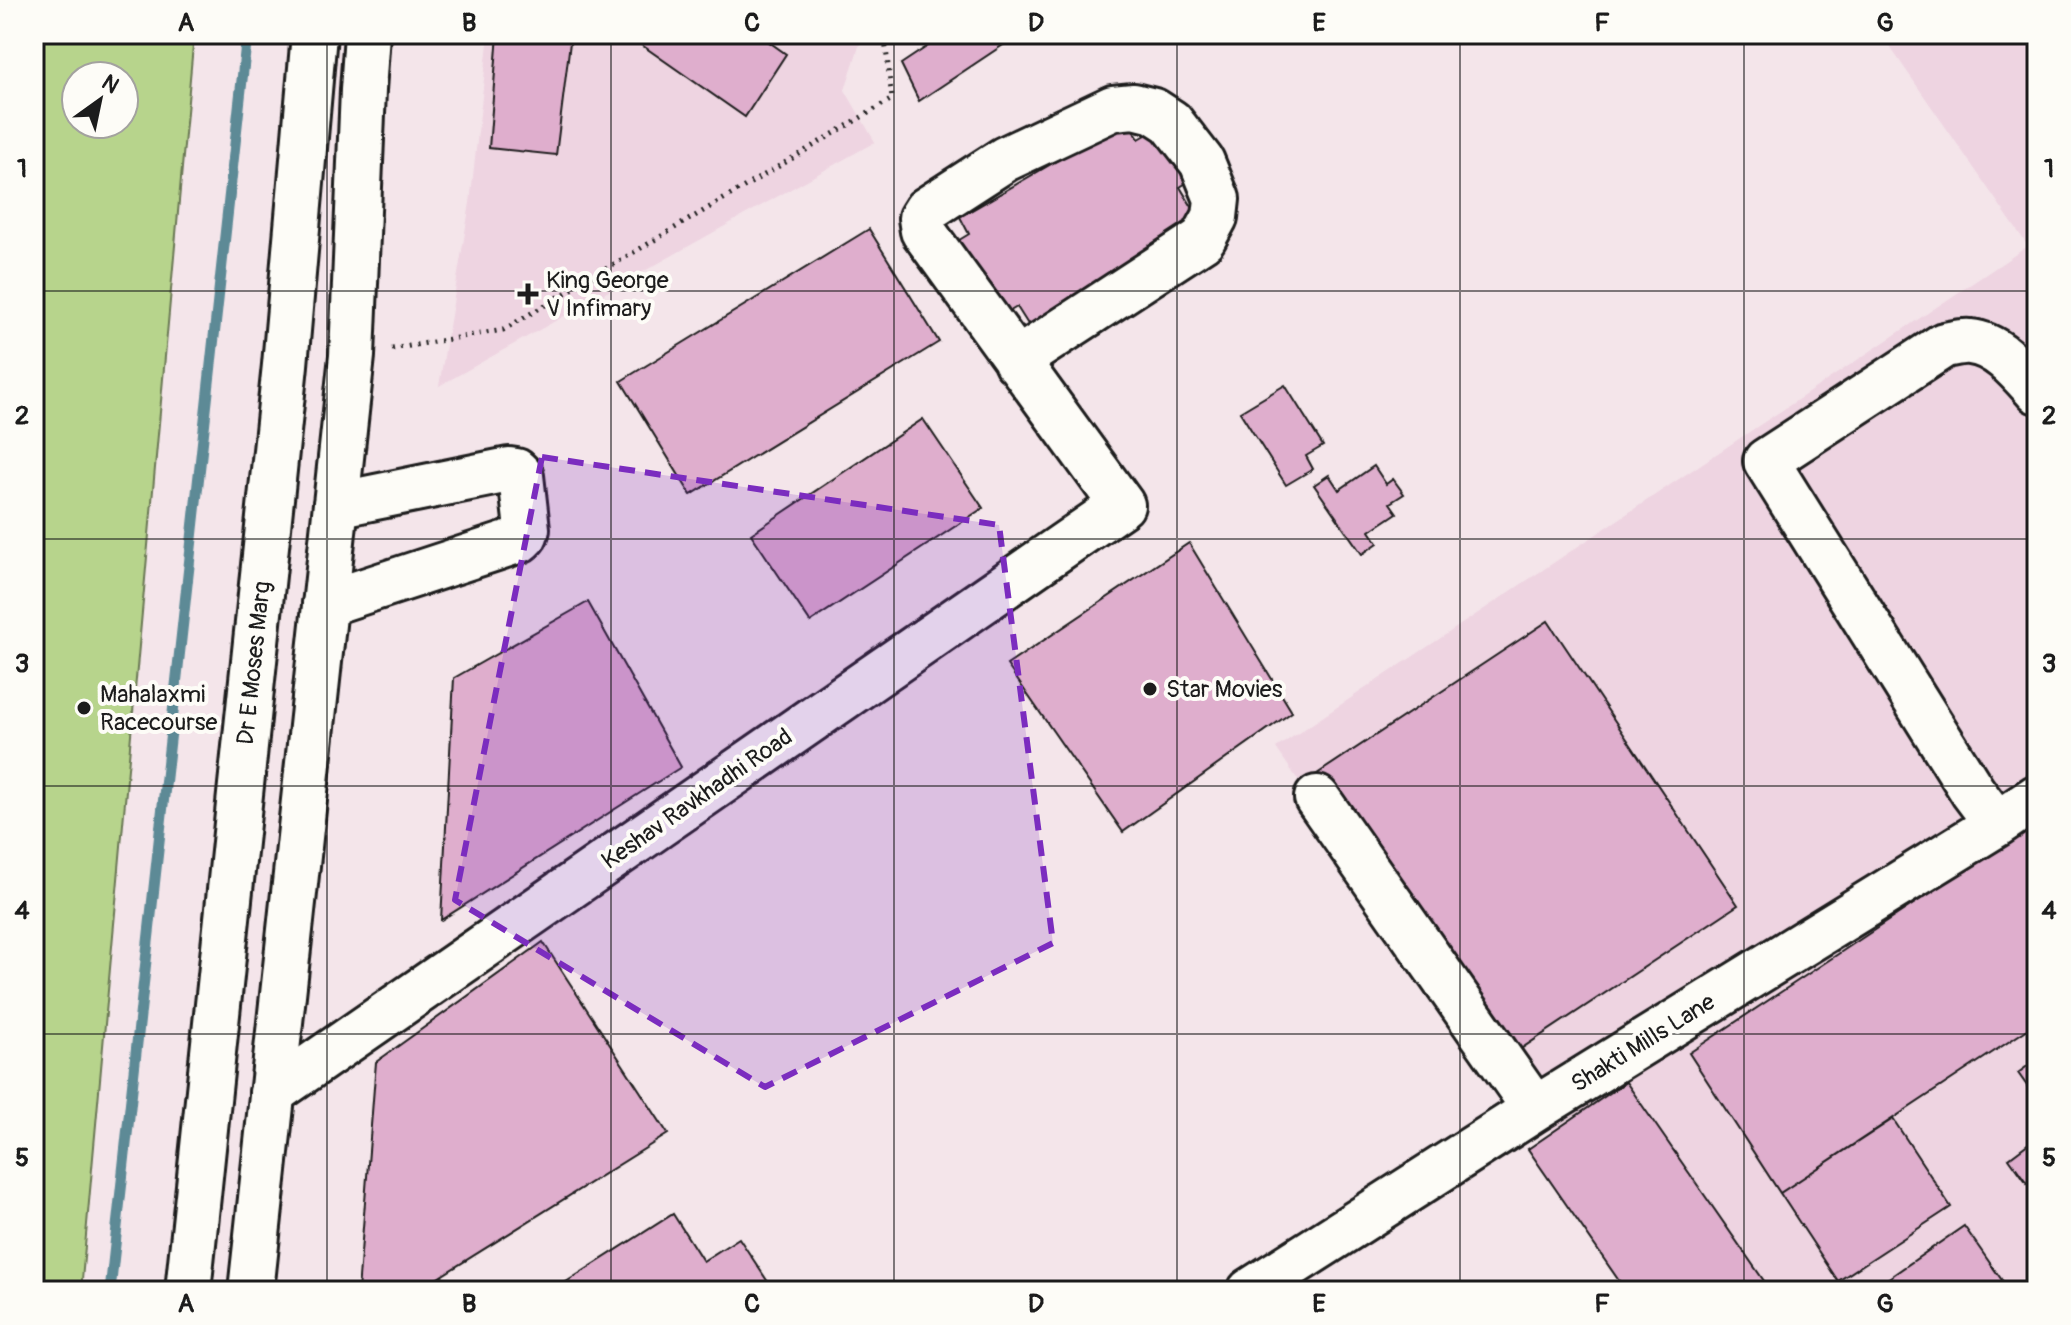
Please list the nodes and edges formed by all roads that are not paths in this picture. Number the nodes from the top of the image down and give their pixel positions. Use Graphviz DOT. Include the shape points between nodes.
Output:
graph roads {
  1 [pos="314,34"];
  2 [pos="367,34"];
  3 [pos="1016,361"];
  4 [pos="285,365"];
  5 [pos="351,365"];
  6 [pos="2037,391"];
  7 [pos="336,505"];
  8 [pos="325,604"];
  9 [pos="2037,797"];
  10 [pos="1317,798"];
  11 [pos="1997,824"];
  12 [pos="272,1093"];
  13 [pos="1535,1109"];
  14 [pos="188,1291"];
  15 [pos="251,1291"];
  16 [pos="1250,1291"];
  1 -- 4 [label="main road, Dr E Moses Marg"];
  2 -- 5 [label="main road"];
  3 -- 3 [label="main road" via="923,231 921,218 1005,159 1113,108 1154,111 1171,122 1202,162 1217,199 1215,217 1203,239"];
  3 -- 12 [label="main road, Keshav Ravkhadhi Road" via="1122,505"];
  4 -- 5 [label="main road"];
  4 -- 14 [label="main road, Dr E Moses Marg"];
  5 -- 7 [label="main road"];
  6 -- 11 [label="main road" via="1991,349 1970,342 1944,345 1766,461"];
  7 -- 8 [label="main road"];
  7 -- 8 [label="main road" via="509,470 521,476 527,529 520,540"];
  8 -- 12 [label="main road"];
  9 -- 11 [label="main road, Shakti Mills Lane"];
  10 -- 13 [label="main road"];
  11 -- 13 [label="main road, Shakti Mills Lane"];
  12 -- 15 [label="main road"];
  13 -- 16 [label="main road, Shakti Mills Lane"];
}
